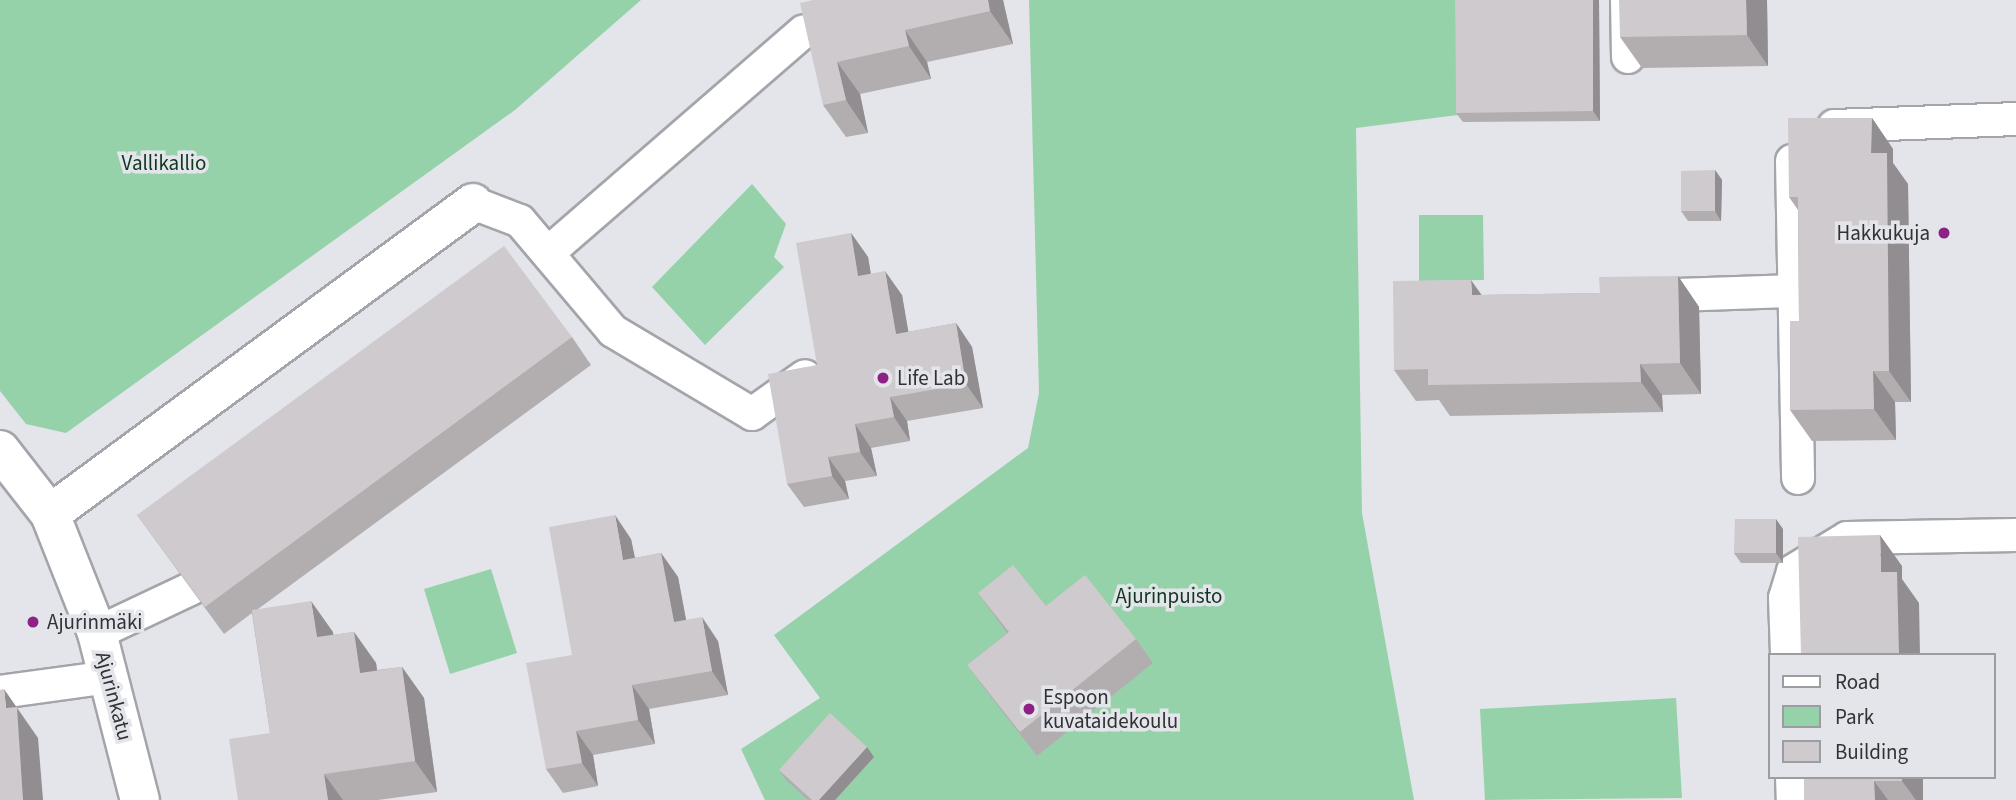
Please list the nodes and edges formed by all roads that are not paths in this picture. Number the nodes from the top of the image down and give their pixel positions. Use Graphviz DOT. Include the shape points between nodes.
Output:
graph roads {
  1 [pos="1627,0"];
  2 [pos="804,31"];
  3 [pos="1628,57"];
  4 [pos="2016,119"];
  5 [pos="473,203"];
  6 [pos="549,252"];
  7 [pos="1794,291"];
  8 [pos="1616,297"];
  9 [pos="807,375"];
  10 [pos="0,450"];
  11 [pos="1798,478"];
  12 [pos="50,513"];
  13 [pos="2016,535"];
  14 [pos="246,548"];
  15 [pos="97,633"];
  16 [pos="1787,653"];
  17 [pos="110,677"];
  18 [pos="0,692"];
  19 [pos="1792,779"];
  20 [pos="140,800"];
  21 [pos="1793,800"];
  1 -- 3 [label="lane"];
  2 -- 6 [label="lane"];
  4 -- 7 [label="lane" via="1798,127"];
  5 -- 6 [label="lane" via="520,221"];
  5 -- 12 [label="street"];
  6 -- 9 [label="lane" via="613,331 752,414"];
  7 -- 8 [label="lane"];
  7 -- 11 [label="lane"];
  10 -- 12 [label="street, Ajurinkatu"];
  12 -- 15 [label="street, Ajurinkatu"];
  13 -- 16 [label="lane" via="1847,538 1793,571 1785,598"];
  14 -- 15 [label="lane" via="190,589"];
  15 -- 17 [label="street, Ajurinkatu"];
  17 -- 18 [label="lane"];
  17 -- 20 [label="street, Ajurinkatu"];
  19 -- 21 [label="lane"];
}
